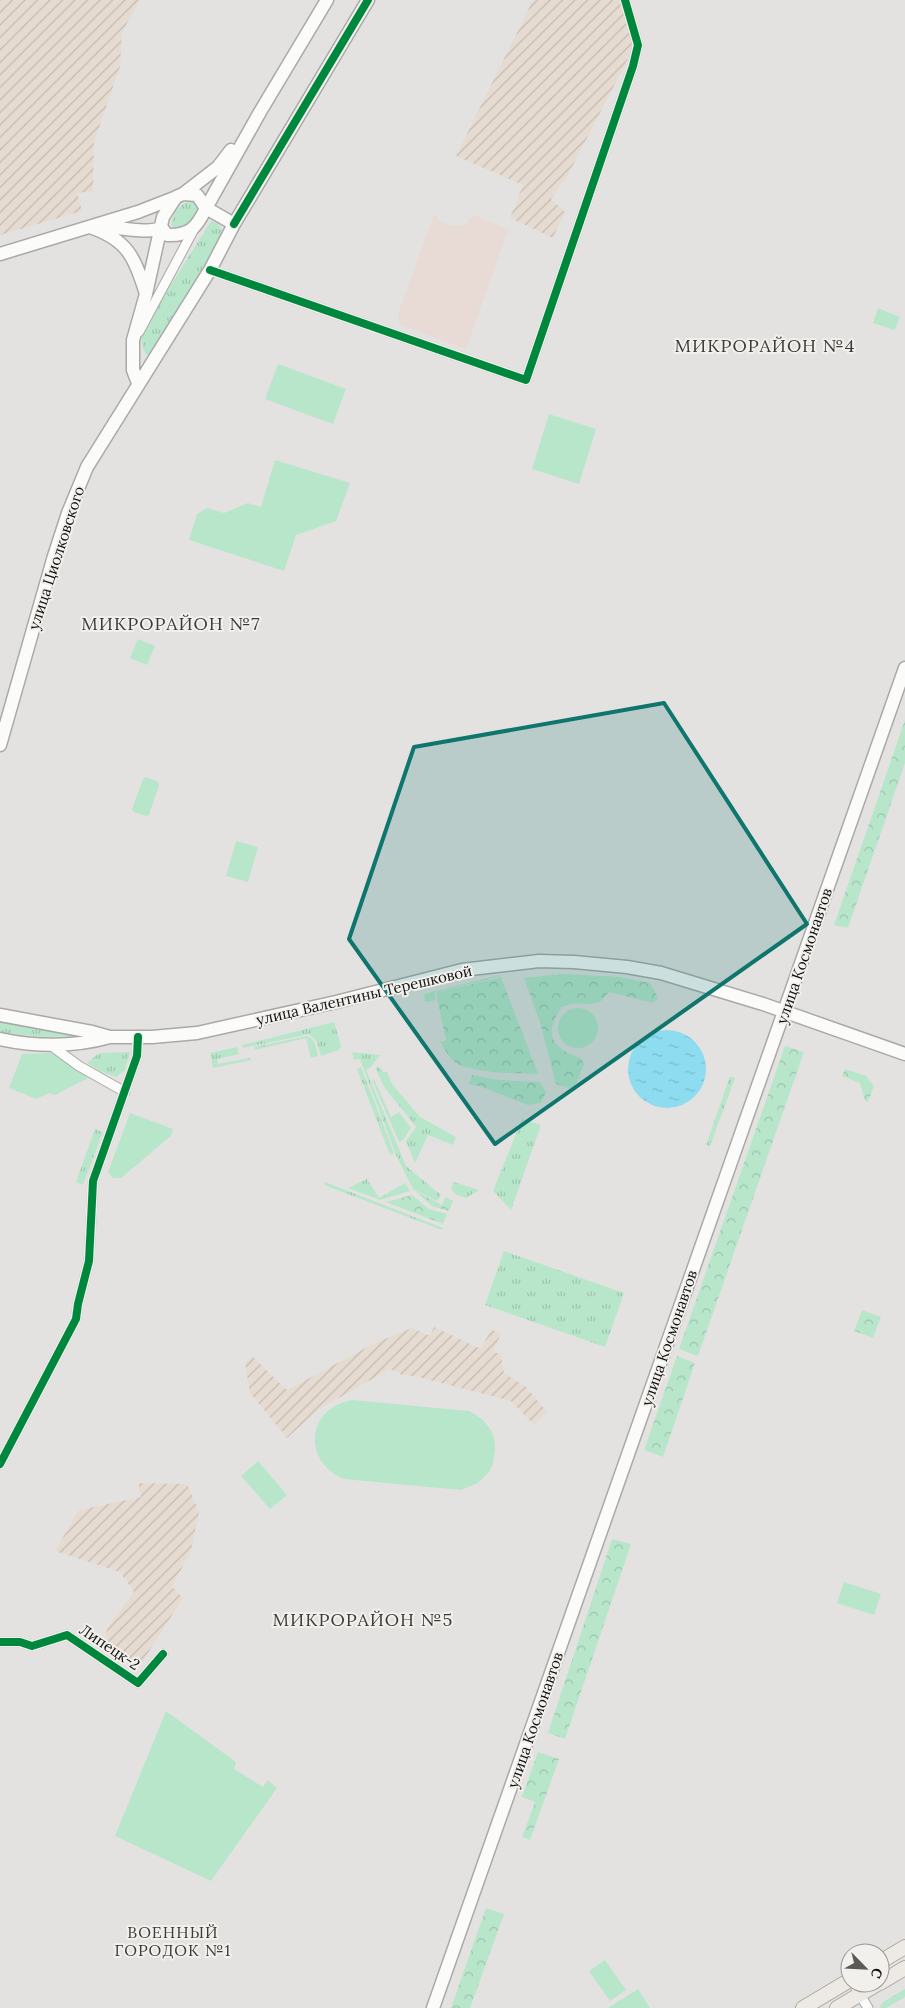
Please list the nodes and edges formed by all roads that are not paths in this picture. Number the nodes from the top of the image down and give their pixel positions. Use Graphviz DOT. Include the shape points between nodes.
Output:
graph roads {
  1 [pos="327,0"];
  2 [pos="368,0"];
  3 [pos="625,0"];
  4 [pos="260,112"];
  5 [pos="179,196"];
  6 [pos="206,208"];
  7 [pos="234,224"];
  8 [pos="90,227"];
  9 [pos="162,228"];
  10 [pos="195,228"];
  11 [pos="0,254"];
  12 [pos="210,270"];
  13 [pos="146,294"];
  14 [pos="132,346"];
  15 [pos="138,383"];
  16 [pos="905,668"];
  17 [pos="0,745"];
  18 [pos="784,1012"];
  19 [pos="0,1015"];
  20 [pos="110,1037"];
  21 [pos="138,1037"];
  22 [pos="0,1039"];
  23 [pos="49,1044"];
  24 [pos="905,1054"];
  25 [pos="131,1073"];
  26 [pos="111,1084"];
  27 [pos="125,1092"];
  28 [pos="0,1464"];
  29 [pos="0,1642"];
  30 [pos="163,1654"];
  31 [pos="905,1947"];
  32 [pos="890,1956"];
  33 [pos="905,1968"];
  34 [pos="890,1977"];
  35 [pos="840,1986"];
  36 [pos="852,1993"];
  37 [pos="859,1993"];
  38 [pos="433,2008"];
  39 [pos="803,2008"];
  40 [pos="837,2008"];
  41 [pos="868,2008"];
  1 -- 4 [label="main road"];
  2 -- 7 [label="main road, улица Циолковского"];
  3 -- 12 [label="street" via="638,45 633,66 526,380"];
  4 -- 5 [label="main road" via="218,167"];
  4 -- 6 [label="main road"];
  5 -- 6 [label="main road" via="197,195"];
  5 -- 8 [label="main road"];
  5 -- 9 [label="main road" via="163,217"];
  6 -- 7 [label="main road"];
  6 -- 10 [label="main road"];
  7 -- 12 [label="main road, улица Циолковского"];
  8 -- 9 [label="main road" via="151,232"];
  8 -- 11 [label="main road"];
  8 -- 13 [label="main road" via="108,233 126,248"];
  9 -- 10 [label="main road" via="167,235 178,235"];
  9 -- 13 [label="main road"];
  10 -- 14 [label="street"];
  12 -- 15 [label="main road, улица Циолковского"];
  13 -- 14 [label="main road"];
  14 -- 15 [label="main road" via="133,370"];
  15 -- 17 [label="main road, улица Циолковского" via="87,467 68,514"];
  16 -- 18 [label="main road, улица Космонавтов"];
  18 -- 21 [label="main road, улица Валентины Терешковой" via="646,969 539,961 462,970 235,1026 197,1033"];
  18 -- 24 [label="main road, улица Валентины Терешковой"];
  18 -- 38 [label="main road, улица Космонавтов"];
  19 -- 20 [label="main road, улица Валентины Терешковой"];
  20 -- 21 [label="main road, улица Валентины Терешковой"];
  20 -- 23 [label="main road, улица Валентины Терешковой" via="70,1046"];
  21 -- 25 [label="street" via="137,1056"];
  22 -- 23 [label="main road, улица Валентины Терешковой"];
  23 -- 26 [label="street"];
  25 -- 26 [label="street" via="122,1084"];
  25 -- 27 [label="street"];
  26 -- 27 [label="street"];
  27 -- 28 [label="street" via="92,1181 90,1261 76,1319"];
  29 -- 30 [label="street, Липецк-2" via="32,1646 67,1635 138,1683"];
  31 -- 32 [label="main road"];
  33 -- 34 [label="main road"];
  35 -- 39 [label="main road"];
  36 -- 40 [label="main road"];
  37 -- 41 [label="street"];
}
